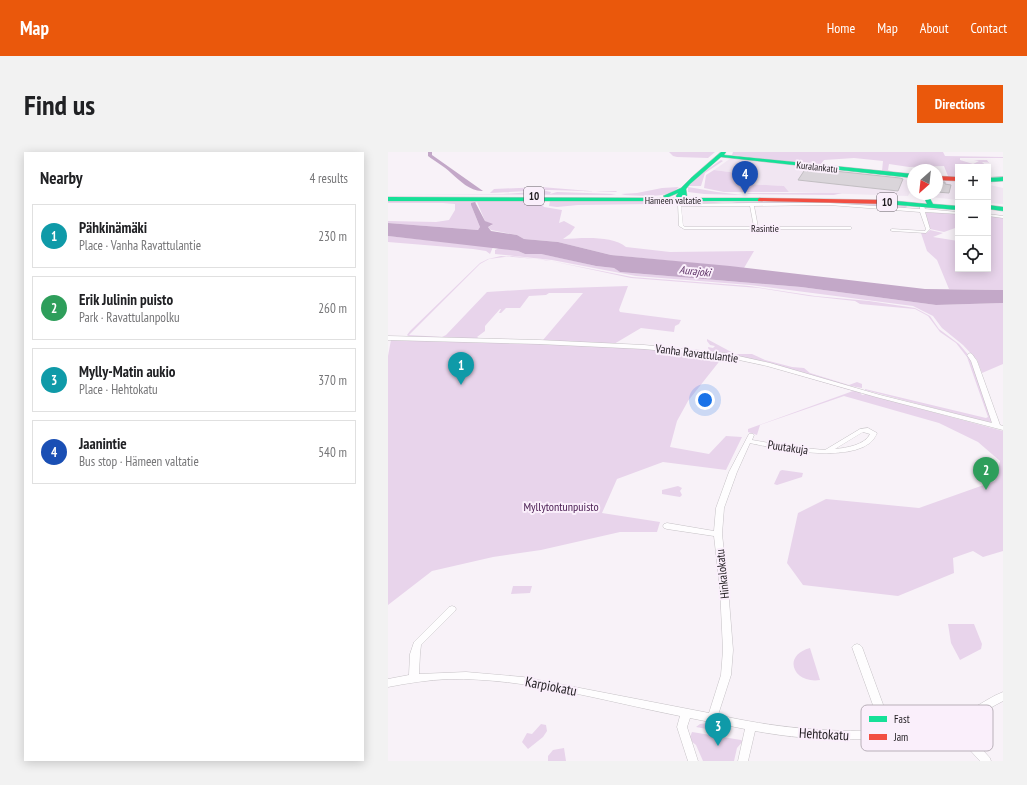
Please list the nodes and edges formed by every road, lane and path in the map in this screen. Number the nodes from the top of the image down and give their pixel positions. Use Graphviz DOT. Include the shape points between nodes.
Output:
graph roads {
  1 [pos="722,154"];
  2 [pos="907,175"];
  3 [pos="943,178"];
  4 [pos="955,179"];
  5 [pos="1003,179"];
  6 [pos="991,180"];
  7 [pos="388,195"];
  8 [pos="682,195"];
  9 [pos="388,199"];
  10 [pos="924,203"];
  11 [pos="752,204"];
  12 [pos="955,204"];
  13 [pos="991,207"];
  14 [pos="955,208"];
  15 [pos="1003,209"];
  16 [pos="991,211"];
  17 [pos="955,212"];
  18 [pos="1003,213"];
  19 [pos="991,215"];
  20 [pos="1003,217"];
  21 [pos="756,227"];
  22 [pos="848,228"];
  23 [pos="892,230"];
  24 [pos="388,338"];
  25 [pos="970,355"];
  26 [pos="1000,427"];
  27 [pos="749,438"];
  28 [pos="828,450"];
  29 [pos="667,526"];
  30 [pos="718,534"];
  31 [pos="452,610"];
  32 [pos="857,646"];
  33 [pos="414,677"];
  34 [pos="388,683"];
  35 [pos="1003,696"];
  36 [pos="878,705"];
  37 [pos="984,705"];
  38 [pos="686,713"];
  39 [pos="712,718"];
  40 [pos="751,726"];
  41 [pos="861,735"];
  42 [pos="977,751"];
  43 [pos="693,761"];
  44 [pos="744,761"];
  45 [pos="986,761"];
  1 -- 2 [label="main road, Kuralankatu"];
  1 -- 8 [label="main road" via="689,181"];
  3 -- 4 [label="main road"];
  5 -- 6 [label="main road"];
  7 -- 8 [label="main road, Hämeen valtatie / 10"];
  8 -- 9 [label="main road, Hämeen valtatie / 10"];
  8 -- 10 [label="main road, Hämeen valtatie / 10"];
  8 -- 10 [label="main road, Hämeen valtatie / 10" via="856,197"];
  10 -- 11 [label="street"];
  10 -- 12 [label="main road, Hämeen valtatie / 10"];
  10 -- 14 [label="main road, Hämeen valtatie / 10"];
  10 -- 17 [label="street"];
  10 -- 23 [label="street" via="928,229 926,232"];
  11 -- 21 [label="street"];
  11 -- 21 [label="street, Rasintie" via="679,205 681,226"];
  13 -- 15 [label="main road"];
  16 -- 18 [label="main road"];
  19 -- 20 [label="street"];
  21 -- 22 [label="street, Rasintie"];
  24 -- 26 [label="street, Vanha Ravattulantie" via="637,346 725,355 768,364 878,396"];
  25 -- 26 [label="street"];
  27 -- 28 [label="street, Puutakuja" via="790,449"];
  27 -- 30 [label="street, Hinkalokatu" via="724,494"];
  28 -- 28 [label="street, Puutakuja" via="844,450 860,445 872,438 874,432 862,430"];
  29 -- 30 [label="street"];
  30 -- 39 [label="street, Hinkalokatu" via="728,650 726,675"];
  31 -- 33 [label="street" via="417,644"];
  32 -- 36 [label="street"];
  33 -- 34 [label="street, Karpiokatu"];
  33 -- 38 [label="street, Karpiokatu" via="462,674 524,681"];
  35 -- 37 [label="street, Hehtokatu"];
  38 -- 39 [label="street, Karpiokatu"];
  38 -- 43 [label="street" via="682,727"];
  39 -- 40 [label="street, Hehtokatu"];
  40 -- 41 [label="street, Hehtokatu" via="838,737"];
  40 -- 44 [label="street"];
  42 -- 45 [label="street"];
}
